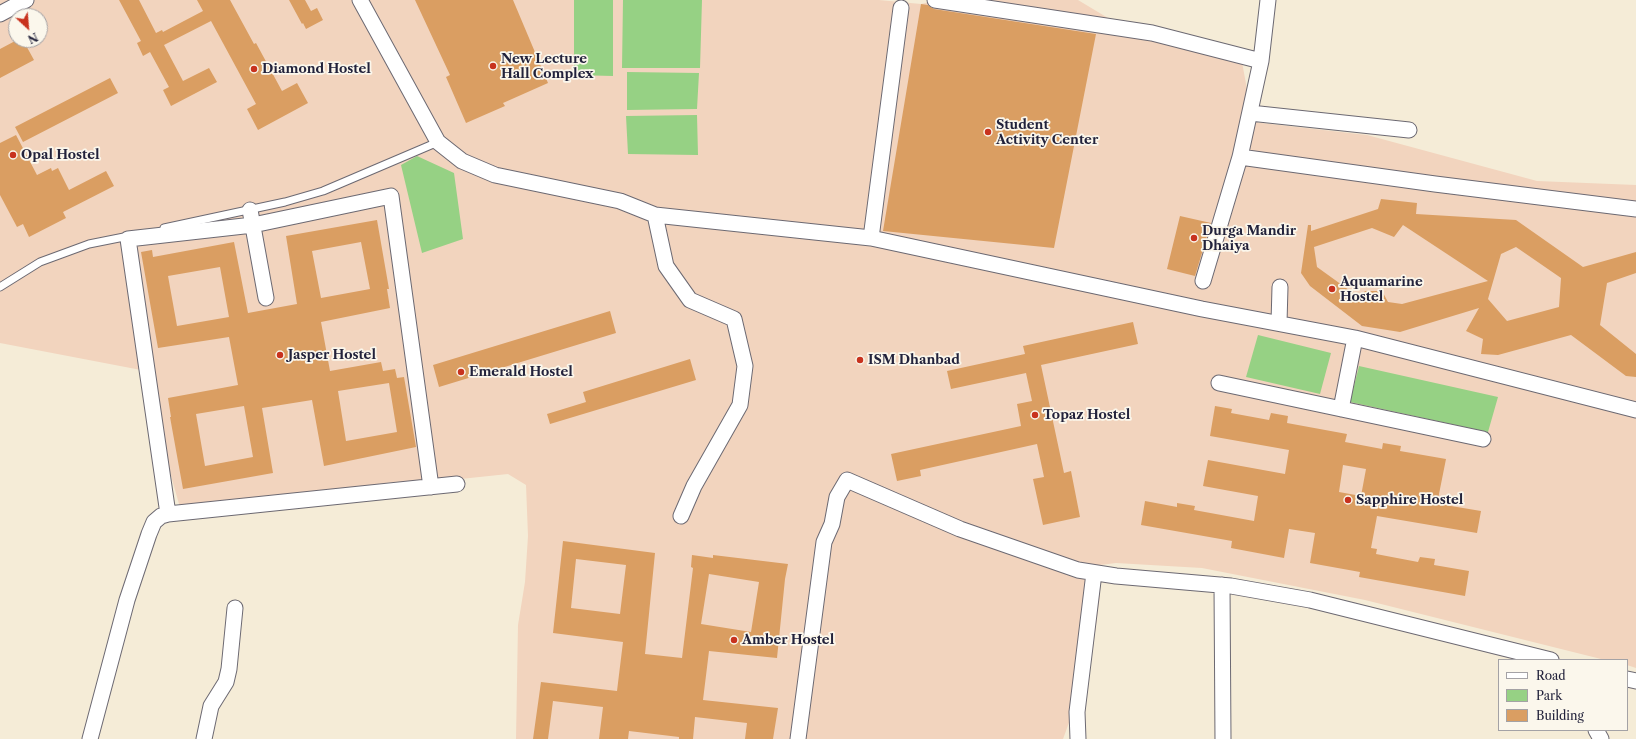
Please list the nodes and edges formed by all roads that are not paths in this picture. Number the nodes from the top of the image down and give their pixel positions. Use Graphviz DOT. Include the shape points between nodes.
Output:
graph roads {
  1 [pos="26,0"];
  2 [pos="360,0"];
  3 [pos="935,0"];
  4 [pos="1268,0"];
  5 [pos="901,8"];
  6 [pos="0,14"];
  7 [pos="1261,61"];
  8 [pos="1250,113"];
  9 [pos="1409,130"];
  10 [pos="438,142"];
  11 [pos="1240,157"];
  12 [pos="1636,209"];
  13 [pos="250,210"];
  14 [pos="655,215"];
  15 [pos="253,225"];
  16 [pos="871,238"];
  17 [pos="1203,281"];
  18 [pos="0,287"];
  19 [pos="1280,287"];
  20 [pos="266,298"];
  21 [pos="1279,323"];
  22 [pos="1355,338"];
  23 [pos="1219,383"];
  24 [pos="1341,409"];
  25 [pos="1636,410"];
  26 [pos="1483,439"];
  27 [pos="457,484"];
  28 [pos="430,487"];
  29 [pos="168,514"];
  30 [pos="682,516"];
  31 [pos="1094,573"];
  32 [pos="1222,585"];
  33 [pos="235,608"];
  34 [pos="1547,659"];
  35 [pos="90,739"];
  36 [pos="204,739"];
  37 [pos="798,739"];
  38 [pos="1078,739"];
  39 [pos="1223,739"];
  1 -- 6 [label="street"];
  2 -- 10 [label="street"];
  3 -- 7 [label="street" via="1152,33"];
  4 -- 7 [label="street"];
  5 -- 16 [label="street"];
  7 -- 8 [label="street"];
  8 -- 9 [label="street"];
  8 -- 11 [label="street"];
  10 -- 13 [label="lane" via="323,191"];
  10 -- 14 [label="street" via="462,161 495,175 620,201"];
  11 -- 12 [label="street"];
  11 -- 17 [label="street"];
  13 -- 15 [label="street"];
  13 -- 18 [label="lane" via="89,244 40,262"];
  14 -- 16 [label="street"];
  14 -- 30 [label="street" via="666,266 690,300 734,319 745,366 740,405 694,486"];
  15 -- 20 [label="street"];
  15 -- 28 [label="street" via="391,196"];
  15 -- 29 [label="street" via="128,239"];
  16 -- 21 [label="street"];
  19 -- 21 [label="street"];
  21 -- 22 [label="street"];
  22 -- 24 [label="street"];
  22 -- 25 [label="street"];
  23 -- 24 [label="street"];
  24 -- 26 [label="street"];
  27 -- 28 [label="street"];
  28 -- 29 [label="street"];
  29 -- 35 [label="street" via="154,522 126,600"];
  31 -- 32 [label="street"];
  31 -- 37 [label="street" via="1078,570 960,529 847,480 837,497 832,524 824,542"];
  31 -- 38 [label="street" via="1077,712"];
  32 -- 34 [label="street" via="1310,600"];
  32 -- 39 [label="street"];
  33 -- 36 [label="street" via="226,682 211,706"];
}
